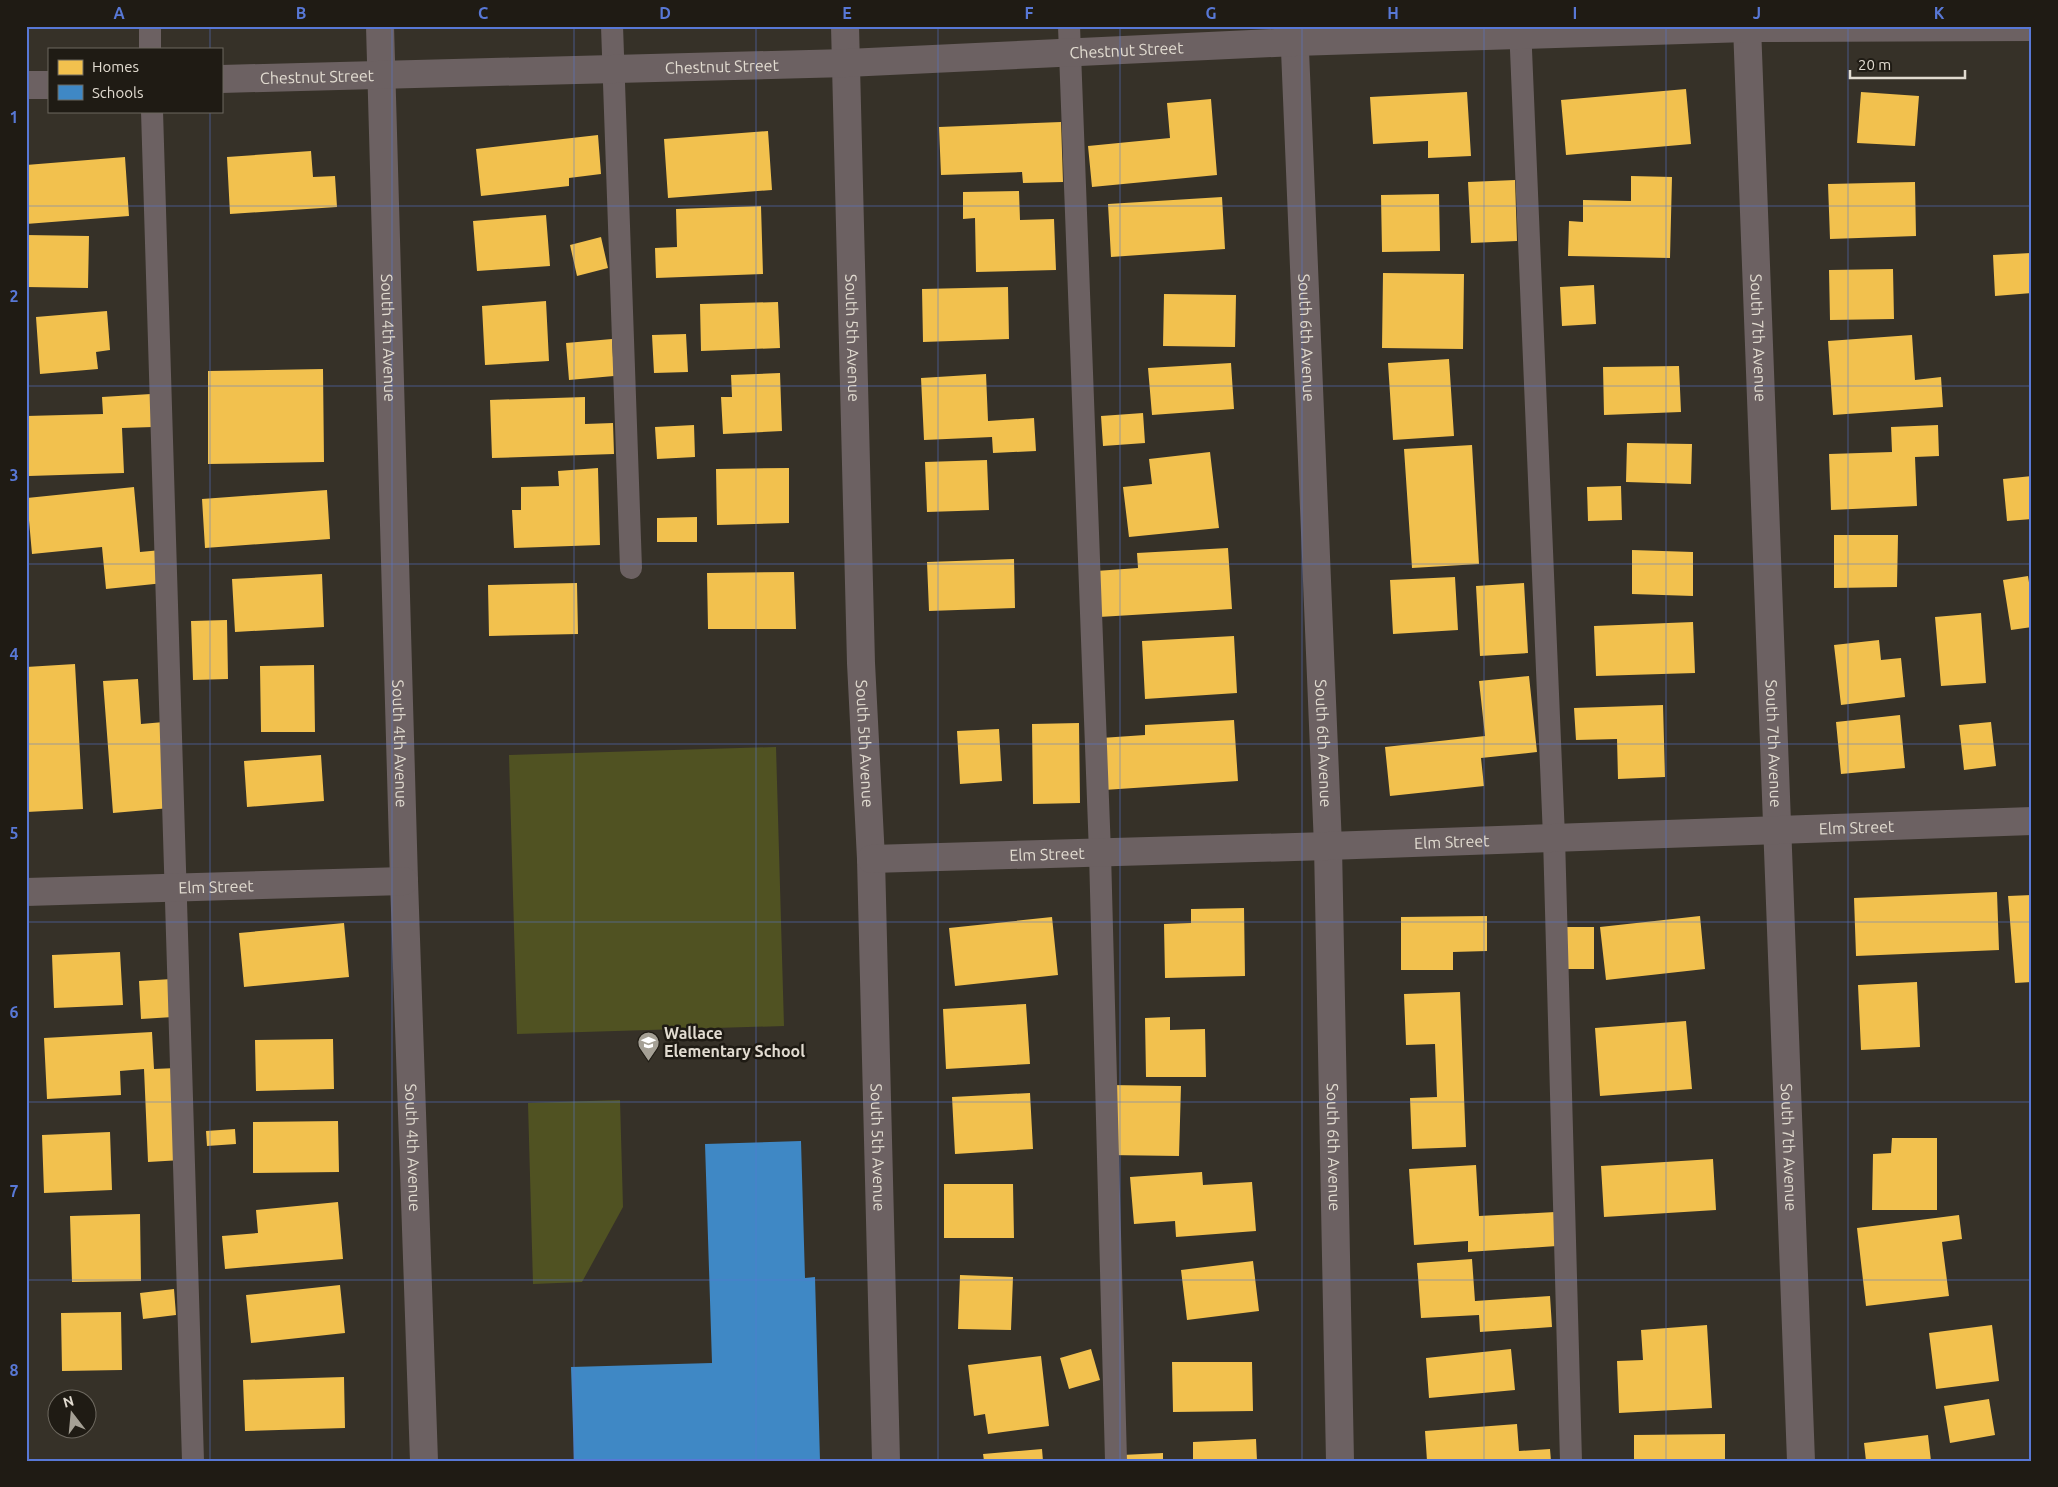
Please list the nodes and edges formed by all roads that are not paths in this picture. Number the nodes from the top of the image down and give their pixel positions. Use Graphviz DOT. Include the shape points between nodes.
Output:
graph roads {
  1 [pos="150,26"];
  2 [pos="380,26"];
  3 [pos="612,26"];
  4 [pos="845,26"];
  5 [pos="2032,26"];
  6 [pos="1747,27"];
  7 [pos="1970,27"];
  8 [pos="1520,31"];
  9 [pos="1294,34"];
  10 [pos="1069,39"];
  11 [pos="150,48"];
  12 [pos="847,63"];
  13 [pos="614,68"];
  14 [pos="381,74"];
  15 [pos="222,79"];
  16 [pos="26,85"];
  17 [pos="48,85"];
  18 [pos="152,112"];
  19 [pos="631,568"];
  20 [pos="2032,821"];
  21 [pos="1778,831"];
  22 [pos="1554,837"];
  23 [pos="1328,846"];
  24 [pos="1100,853"];
  25 [pos="871,859"];
  26 [pos="404,881"];
  27 [pos="176,888"];
  28 [pos="26,892"];
  29 [pos="193,1461"];
  30 [pos="424,1461"];
  31 [pos="886,1461"];
  32 [pos="1116,1461"];
  33 [pos="1340,1461"];
  34 [pos="1571,1461"];
  35 [pos="1801,1461"];
  1 -- 11 [label="lane"];
  2 -- 14 [label="street, South 4th Avenue"];
  3 -- 13 [label="lane"];
  4 -- 12 [label="street, South 5th Avenue"];
  5 -- 7 [label="street, Chestnut Street"];
  6 -- 7 [label="street, Chestnut Street"];
  6 -- 8 [label="street, Chestnut Street"];
  6 -- 21 [label="street, South 7th Avenue"];
  8 -- 9 [label="street, Chestnut Street"];
  8 -- 22 [label="lane"];
  9 -- 10 [label="street, Chestnut Street"];
  9 -- 23 [label="street, South 6th Avenue"];
  10 -- 12 [label="street, Chestnut Street"];
  10 -- 24 [label="lane"];
  12 -- 13 [label="street, Chestnut Street"];
  12 -- 25 [label="street, South 5th Avenue" via="861,663"];
  13 -- 14 [label="street, Chestnut Street"];
  13 -- 19 [label="lane"];
  14 -- 15 [label="street, Chestnut Street"];
  14 -- 26 [label="street, South 4th Avenue"];
  16 -- 17 [label="street"];
  18 -- 27 [label="lane"];
  20 -- 21 [label="street, Elm Street"];
  21 -- 22 [label="street, Elm Street"];
  21 -- 35 [label="street, South 7th Avenue"];
  22 -- 23 [label="street, Elm Street"];
  22 -- 34 [label="lane"];
  23 -- 24 [label="street, Elm Street"];
  23 -- 33 [label="street, South 6th Avenue"];
  24 -- 25 [label="street, Elm Street"];
  24 -- 32 [label="lane"];
  25 -- 31 [label="street, South 5th Avenue"];
  26 -- 27 [label="street, Elm Street"];
  26 -- 30 [label="street, South 4th Avenue"];
  27 -- 28 [label="street, Elm Street"];
  27 -- 29 [label="lane"];
}
